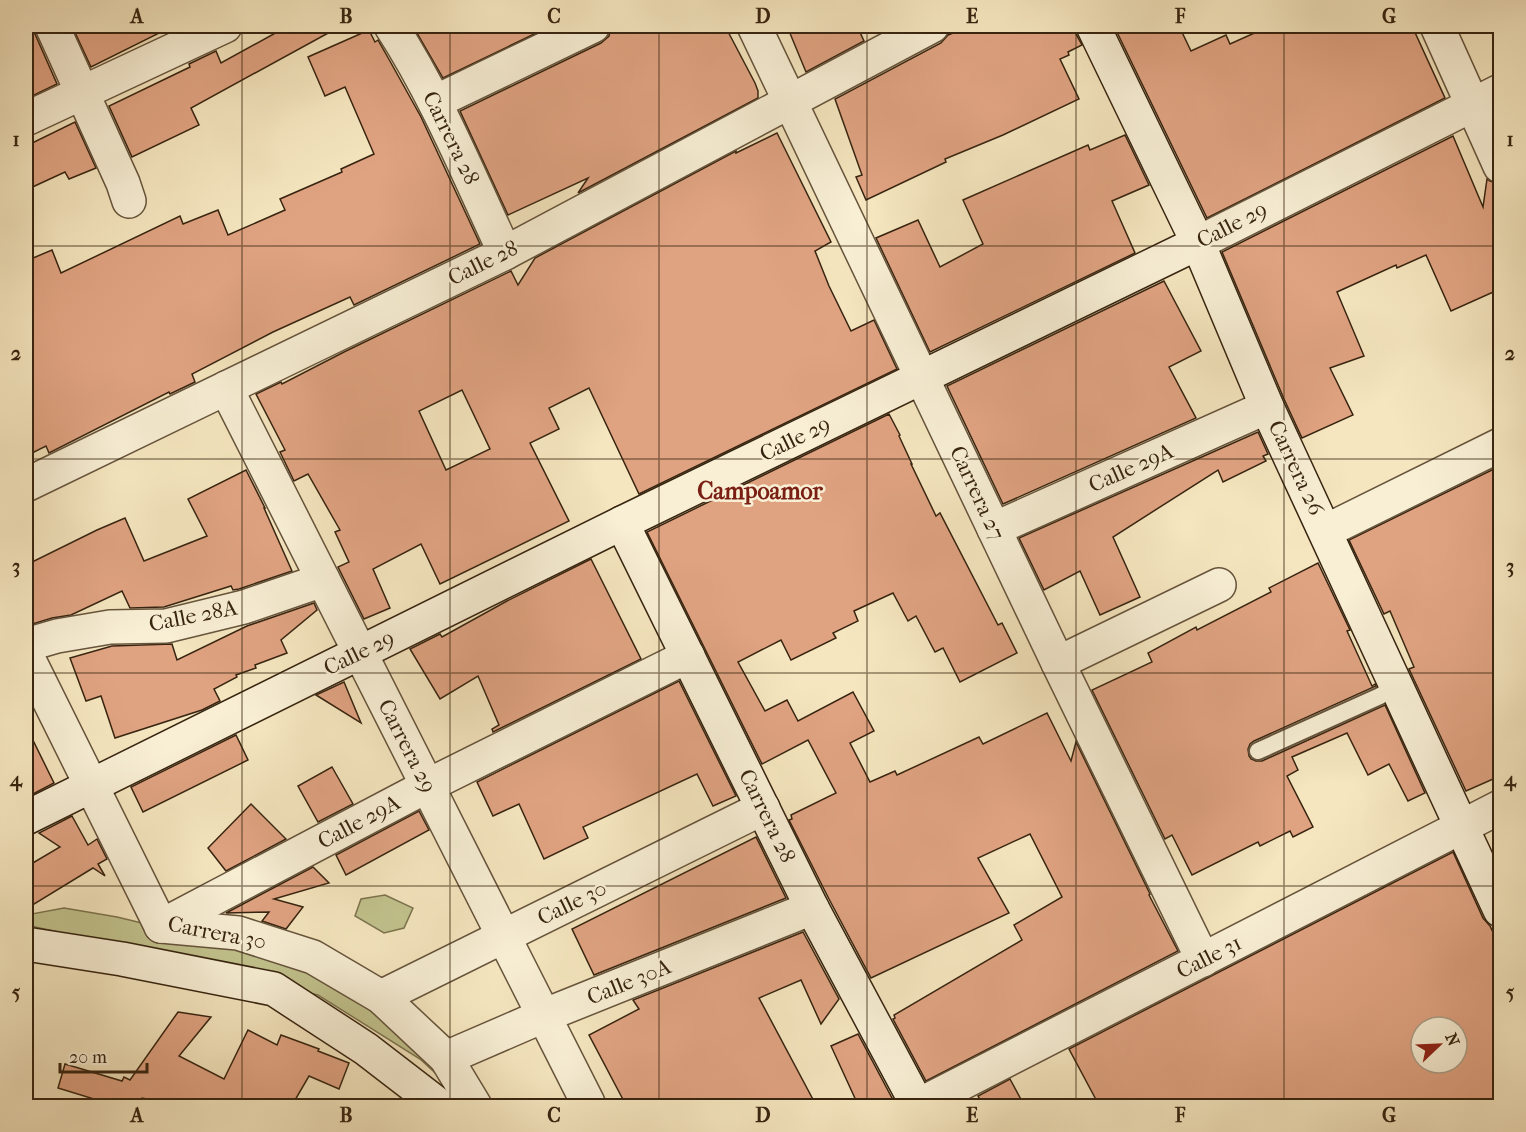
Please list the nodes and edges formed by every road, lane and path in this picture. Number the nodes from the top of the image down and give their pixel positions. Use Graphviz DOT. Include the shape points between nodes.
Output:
graph roads {
  1 [pos="52,26"];
  2 [pos="225,26"];
  3 [pos="392,26"];
  4 [pos="593,26"];
  5 [pos="754,26"];
  6 [pos="932,26"];
  7 [pos="1093,26"];
  8 [pos="1437,26"];
  9 [pos="82,93"];
  10 [pos="1487,98"];
  11 [pos="790,101"];
  12 [pos="435,102"];
  13 [pos="26,119"];
  14 [pos="1500,166"];
  15 [pos="129,201"];
  16 [pos="1198,243"];
  17 [pos="505,253"];
  18 [pos="922,377"];
  19 [pos="226,388"];
  20 [pos="1267,407"];
  21 [pos="1500,445"];
  22 [pos="26,485"];
  23 [pos="622,523"];
  24 [pos="994,529"];
  25 [pos="1326,531"];
  26 [pos="323,580"];
  27 [pos="1219,585"];
  28 [pos="26,645"];
  29 [pos="360,652"];
  30 [pos="26,654"];
  31 [pos="688,656"];
  32 [pos="1058,663"];
  33 [pos="1396,686"];
  34 [pos="1258,751"];
  35 [pos="91,786"];
  36 [pos="427,786"];
  37 [pos="1500,807"];
  38 [pos="763,808"];
  39 [pos="26,818"];
  40 [pos="1462,827"];
  41 [pos="812,908"];
  42 [pos="1500,910"];
  43 [pos="161,926"];
  44 [pos="503,937"];
  45 [pos="26,944"];
  46 [pos="1203,960"];
  47 [pos="381,997"];
  48 [pos="543,1016"];
  49 [pos="446,1058"];
  50 [pos="588,1103"];
  51 [pos="918,1106"];
  52 [pos="440,1107"];
  53 [pos="475,1107"];
  1 -- 9 [label="street"];
  2 -- 9 [label="street"];
  3 -- 12 [label="street, Carrera 28"];
  4 -- 12 [label="street"];
  5 -- 11 [label="street, Carrera 27"];
  6 -- 11 [label="street, Calle 28"];
  7 -- 16 [label="street, Carrera 26"];
  8 -- 10 [label="street"];
  9 -- 13 [label="street"];
  9 -- 15 [label="street"];
  10 -- 14 [label="street"];
  10 -- 16 [label="street, Calle 29"];
  11 -- 17 [label="street, Calle 28"];
  11 -- 18 [label="street, Carrera 27"];
  12 -- 17 [label="street, Carrera 28"];
  16 -- 18 [label="street, Calle 29"];
  16 -- 20 [label="street, Carrera 26"];
  17 -- 19 [label="street, Calle 28"];
  18 -- 23 [label="street, Calle 29"];
  18 -- 24 [label="street, Carrera 27"];
  19 -- 22 [label="street, Calle 28"];
  19 -- 26 [label="street, Carrera 29"];
  20 -- 24 [label="street, Calle 29A"];
  20 -- 25 [label="street, Carrera 26"];
  21 -- 25 [label="street"];
  23 -- 29 [label="street, Calle 29"];
  23 -- 31 [label="street, Carrera 28"];
  24 -- 32 [label="street, Carrera 27"];
  25 -- 33 [label="street, Carrera 26"];
  26 -- 28 [label="street, Calle 28A" via="244,607 166,626 110,627"];
  26 -- 29 [label="street, Carrera 29"];
  27 -- 32 [label="street"];
  29 -- 35 [label="street, Calle 29"];
  29 -- 36 [label="street, Carrera 29"];
  30 -- 35 [label="street, Carrera 30"];
  31 -- 36 [label="street, Calle 29A"];
  31 -- 38 [label="street, Carrera 28"];
  32 -- 46 [label="street, Carrera 27"];
  33 -- 34 [label="lane"];
  33 -- 40 [label="street, Carrera 26"];
  35 -- 39 [label="street, Calle 29"];
  35 -- 43 [label="street, Carrera 30"];
  36 -- 43 [label="street, Calle 29A"];
  36 -- 44 [label="street, Carrera 29"];
  37 -- 40 [label="street, Calle 31"];
  38 -- 41 [label="street, Carrera 28"];
  38 -- 44 [label="street, Calle 30"];
  40 -- 42 [label="street, Carrera 26"];
  40 -- 46 [label="street, Calle 31"];
  41 -- 48 [label="street, Calle 30A"];
  41 -- 51 [label="street, Carrera 28"];
  43 -- 47 [label="street, Carrera 30" via="238,933 313,957"];
  44 -- 47 [label="street, Calle 30"];
  44 -- 48 [label="street, Carrera 29"];
  45 -- 52 [label="street" via="274,989 366,1049"];
  46 -- 51 [label="street, Calle 31"];
  47 -- 49 [label="street, Carrera 30"];
  48 -- 49 [label="street, Calle 30A"];
  48 -- 50 [label="street, Carrera 29"];
  49 -- 53 [label="street, Carrera 30"];
}
